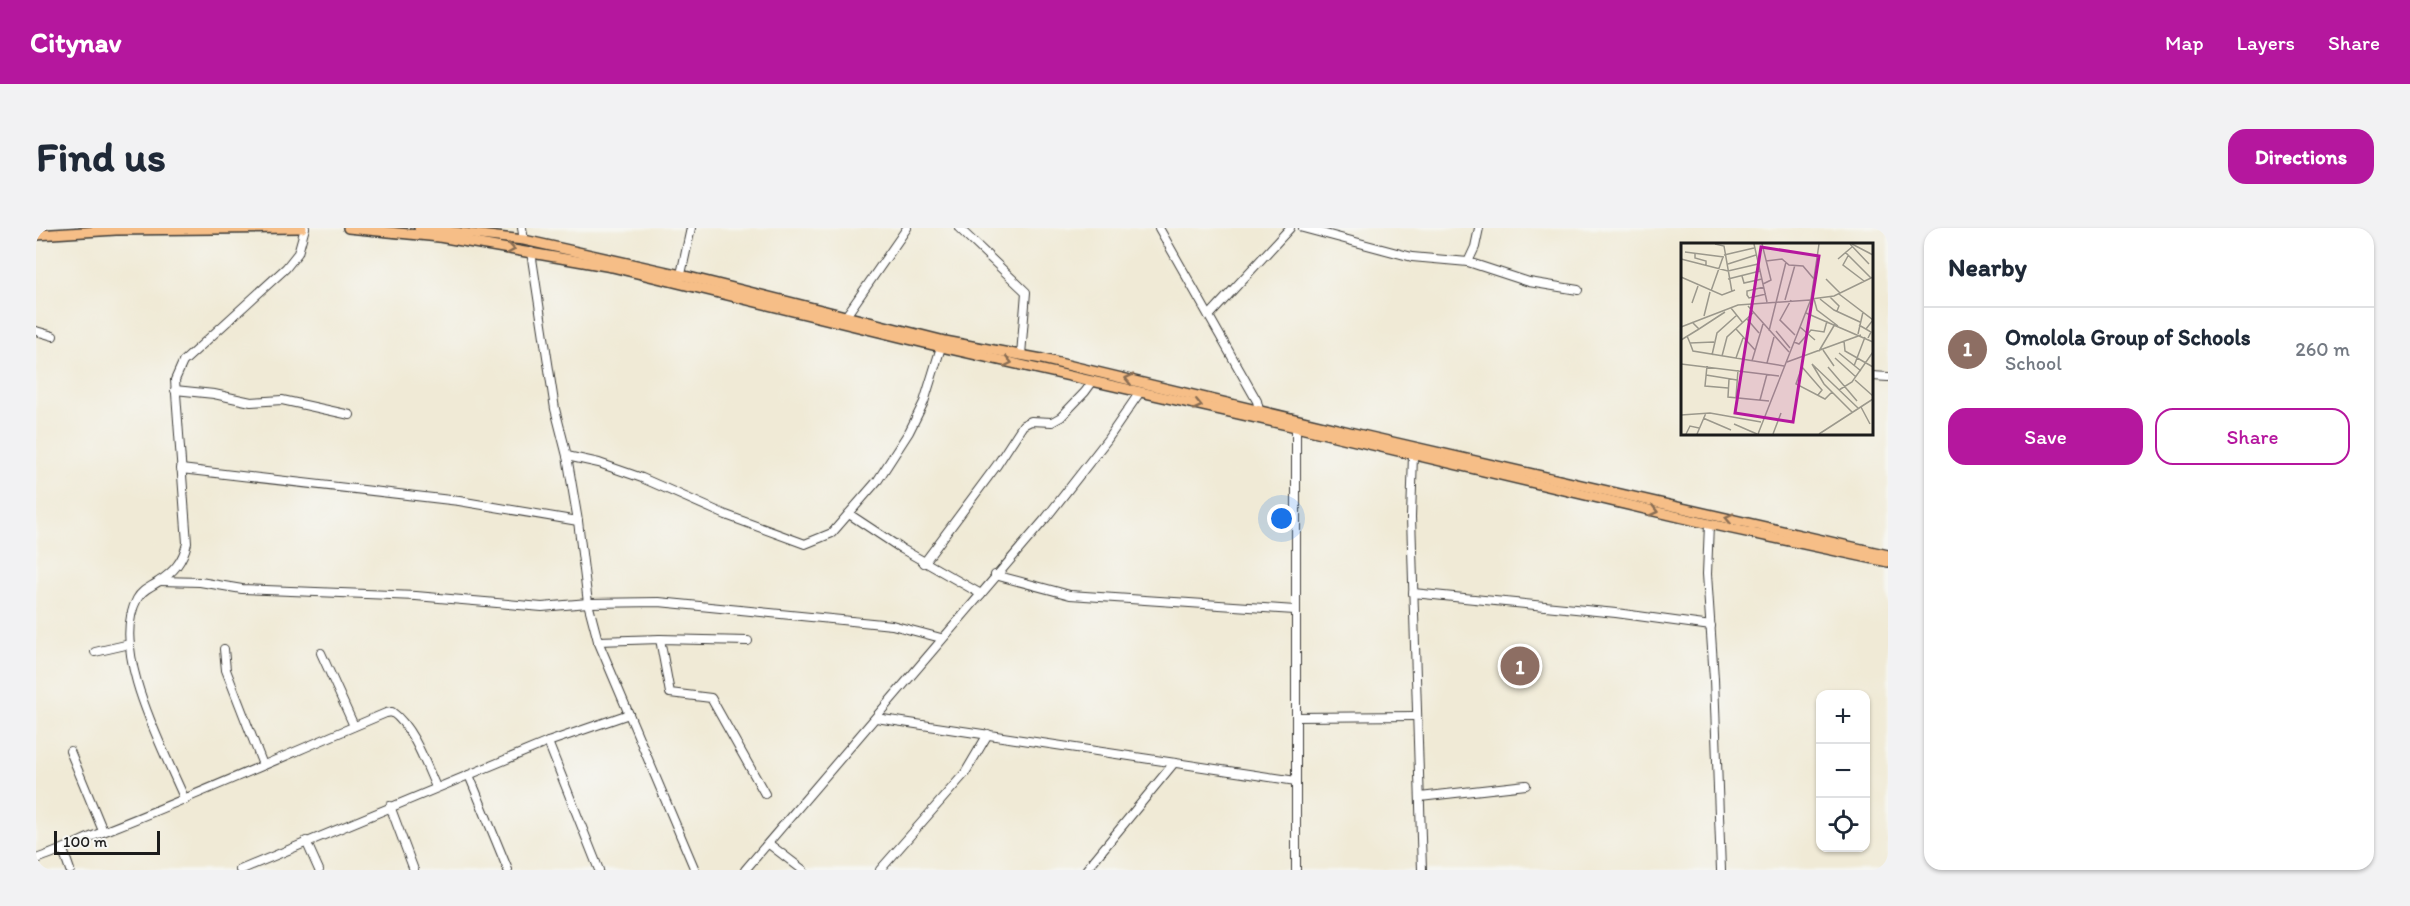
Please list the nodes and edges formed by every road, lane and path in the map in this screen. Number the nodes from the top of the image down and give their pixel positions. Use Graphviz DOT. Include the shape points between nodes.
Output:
graph roads {
  1 [pos="303,228"];
  2 [pos="348,228"];
  3 [pos="419,228"];
  4 [pos="522,228"];
  5 [pos="691,228"];
  6 [pos="907,228"];
  7 [pos="959,228"];
  8 [pos="1160,228"];
  9 [pos="1290,228"];
  10 [pos="1303,228"];
  11 [pos="1479,228"];
  12 [pos="36,235"];
  13 [pos="524,240"];
  14 [pos="531,252"];
  15 [pos="1468,262"];
  16 [pos="680,279"];
  17 [pos="1578,290"];
  18 [pos="846,316"];
  19 [pos="1209,316"];
  20 [pos="36,331"];
  21 [pos="53,336"];
  22 [pos="941,347"];
  23 [pos="1022,355"];
  24 [pos="1873,376"];
  25 [pos="1888,377"];
  26 [pos="1093,381"];
  27 [pos="175,390"];
  28 [pos="1140,392"];
  29 [pos="1259,410"];
  30 [pos="350,415"];
  31 [pos="1296,423"];
  32 [pos="1413,455"];
  33 [pos="567,456"];
  34 [pos="181,469"];
  35 [pos="849,514"];
  36 [pos="578,521"];
  37 [pos="1709,524"];
  38 [pos="1888,555"];
  39 [pos="1888,562"];
  40 [pos="924,563"];
  41 [pos="995,575"];
  42 [pos="160,581"];
  43 [pos="1413,592"];
  44 [pos="981,594"];
  45 [pos="588,603"];
  46 [pos="1295,610"];
  47 [pos="1711,626"];
  48 [pos="941,638"];
  49 [pos="660,639"];
  50 [pos="598,641"];
  51 [pos="748,641"];
  52 [pos="130,644"];
  53 [pos="224,649"];
  54 [pos="95,652"];
  55 [pos="321,653"];
  56 [pos="628,714"];
  57 [pos="1417,716"];
  58 [pos="1296,717"];
  59 [pos="876,718"];
  60 [pos="354,726"];
  61 [pos="988,734"];
  62 [pos="548,742"];
  63 [pos="70,751"];
  64 [pos="1174,763"];
  65 [pos="263,765"];
  66 [pos="469,775"];
  67 [pos="1296,781"];
  68 [pos="1526,785"];
  69 [pos="436,787"];
  70 [pos="765,794"];
  71 [pos="1420,797"];
  72 [pos="185,800"];
  73 [pos="390,806"];
  74 [pos="103,831"];
  75 [pos="306,841"];
  76 [pos="769,844"];
  77 [pos="63,850"];
  78 [pos="36,859"];
  79 [pos="70,870"];
  80 [pos="240,870"];
  81 [pos="319,870"];
  82 [pos="414,870"];
  83 [pos="508,870"];
  84 [pos="599,870"];
  85 [pos="695,870"];
  86 [pos="745,870"];
  87 [pos="803,870"];
  88 [pos="880,870"];
  89 [pos="1086,870"];
  90 [pos="1296,870"];
  91 [pos="1422,870"];
  92 [pos="1721,870"];
  1 -- 12 [label="main road"];
  1 -- 27 [label="street" via="298,253 183,362"];
  2 -- 14 [label="main road, one-way"];
  3 -- 13 [label="main road"];
  4 -- 13 [label="street"];
  5 -- 16 [label="street"];
  6 -- 18 [label="street"];
  7 -- 23 [label="street" via="1026,291"];
  8 -- 19 [label="street"];
  9 -- 19 [label="street"];
  10 -- 15 [label="street" via="1412,257"];
  11 -- 15 [label="street"];
  13 -- 16 [label="main road"];
  14 -- 16 [label="main road"];
  14 -- 33 [label="street" via="555,409"];
  15 -- 17 [label="street" via="1529,282"];
  16 -- 18 [label="main road"];
  16 -- 22 [label="main road"];
  18 -- 23 [label="main road"];
  19 -- 29 [label="street"];
  20 -- 21 [label="street"];
  22 -- 26 [label="main road, one-way"];
  22 -- 35 [label="street" via="924,402 909,432 878,480"];
  29 -- 23 [label="main road, one-way"];
  24 -- 25 [label="street"];
  26 -- 28 [label="main road"];
  26 -- 40 [label="street" via="1061,417 1052,422 1031,421 1023,425 998,465"];
  27 -- 30 [label="street" via="251,402 282,400"];
  27 -- 34 [label="street"];
  28 -- 31 [label="main road, one-way"];
  28 -- 41 [label="street" via="1058,503"];
  29 -- 31 [label="main road"];
  31 -- 32 [label="main road"];
  38 -- 31 [label="main road, one-way"];
  31 -- 46 [label="street"];
  32 -- 37 [label="main road, one-way"];
  32 -- 43 [label="street"];
  33 -- 35 [label="street" via="642,478 801,543 832,533"];
  33 -- 36 [label="street"];
  34 -- 36 [label="street" via="459,501"];
  34 -- 42 [label="street" via="187,543 180,563"];
  35 -- 40 [label="street"];
  36 -- 45 [label="street"];
  37 -- 39 [label="main road"];
  37 -- 47 [label="street"];
  40 -- 44 [label="street"];
  41 -- 44 [label="street"];
  41 -- 46 [label="street" via="1071,595"];
  42 -- 45 [label="street" via="200,582 242,590 416,596 542,607"];
  42 -- 52 [label="street" via="142,591 130,614"];
  43 -- 47 [label="street"];
  43 -- 57 [label="street"];
  44 -- 48 [label="street"];
  45 -- 48 [label="street" via="659,602 726,607 892,625"];
  45 -- 50 [label="street"];
  46 -- 58 [label="street"];
  47 -- 92 [label="street"];
  48 -- 59 [label="street"];
  49 -- 50 [label="street"];
  49 -- 51 [label="street"];
  49 -- 70 [label="street" via="670,693 711,698"];
  50 -- 56 [label="street"];
  52 -- 54 [label="street"];
  52 -- 72 [label="street" via="136,686"];
  53 -- 65 [label="street" via="226,670"];
  55 -- 60 [label="street"];
  56 -- 62 [label="street"];
  56 -- 85 [label="street"];
  57 -- 58 [label="street"];
  57 -- 71 [label="street"];
  58 -- 67 [label="street"];
  59 -- 61 [label="street"];
  59 -- 76 [label="street"];
  60 -- 65 [label="street"];
  60 -- 69 [label="street" via="392,712 398,716 418,746"];
  61 -- 64 [label="street"];
  61 -- 88 [label="street" via="965,773"];
  62 -- 66 [label="street"];
  62 -- 84 [label="street"];
  63 -- 74 [label="street"];
  64 -- 67 [label="street"];
  64 -- 89 [label="street"];
  65 -- 72 [label="street"];
  66 -- 69 [label="street"];
  66 -- 83 [label="street"];
  67 -- 90 [label="street"];
  68 -- 71 [label="street"];
  69 -- 73 [label="street"];
  71 -- 91 [label="street"];
  72 -- 74 [label="street"];
  73 -- 75 [label="street"];
  73 -- 82 [label="street"];
  74 -- 77 [label="street"];
  75 -- 80 [label="street"];
  75 -- 81 [label="street"];
  76 -- 86 [label="street"];
  76 -- 87 [label="street"];
  77 -- 78 [label="street"];
  77 -- 79 [label="street"];
}
